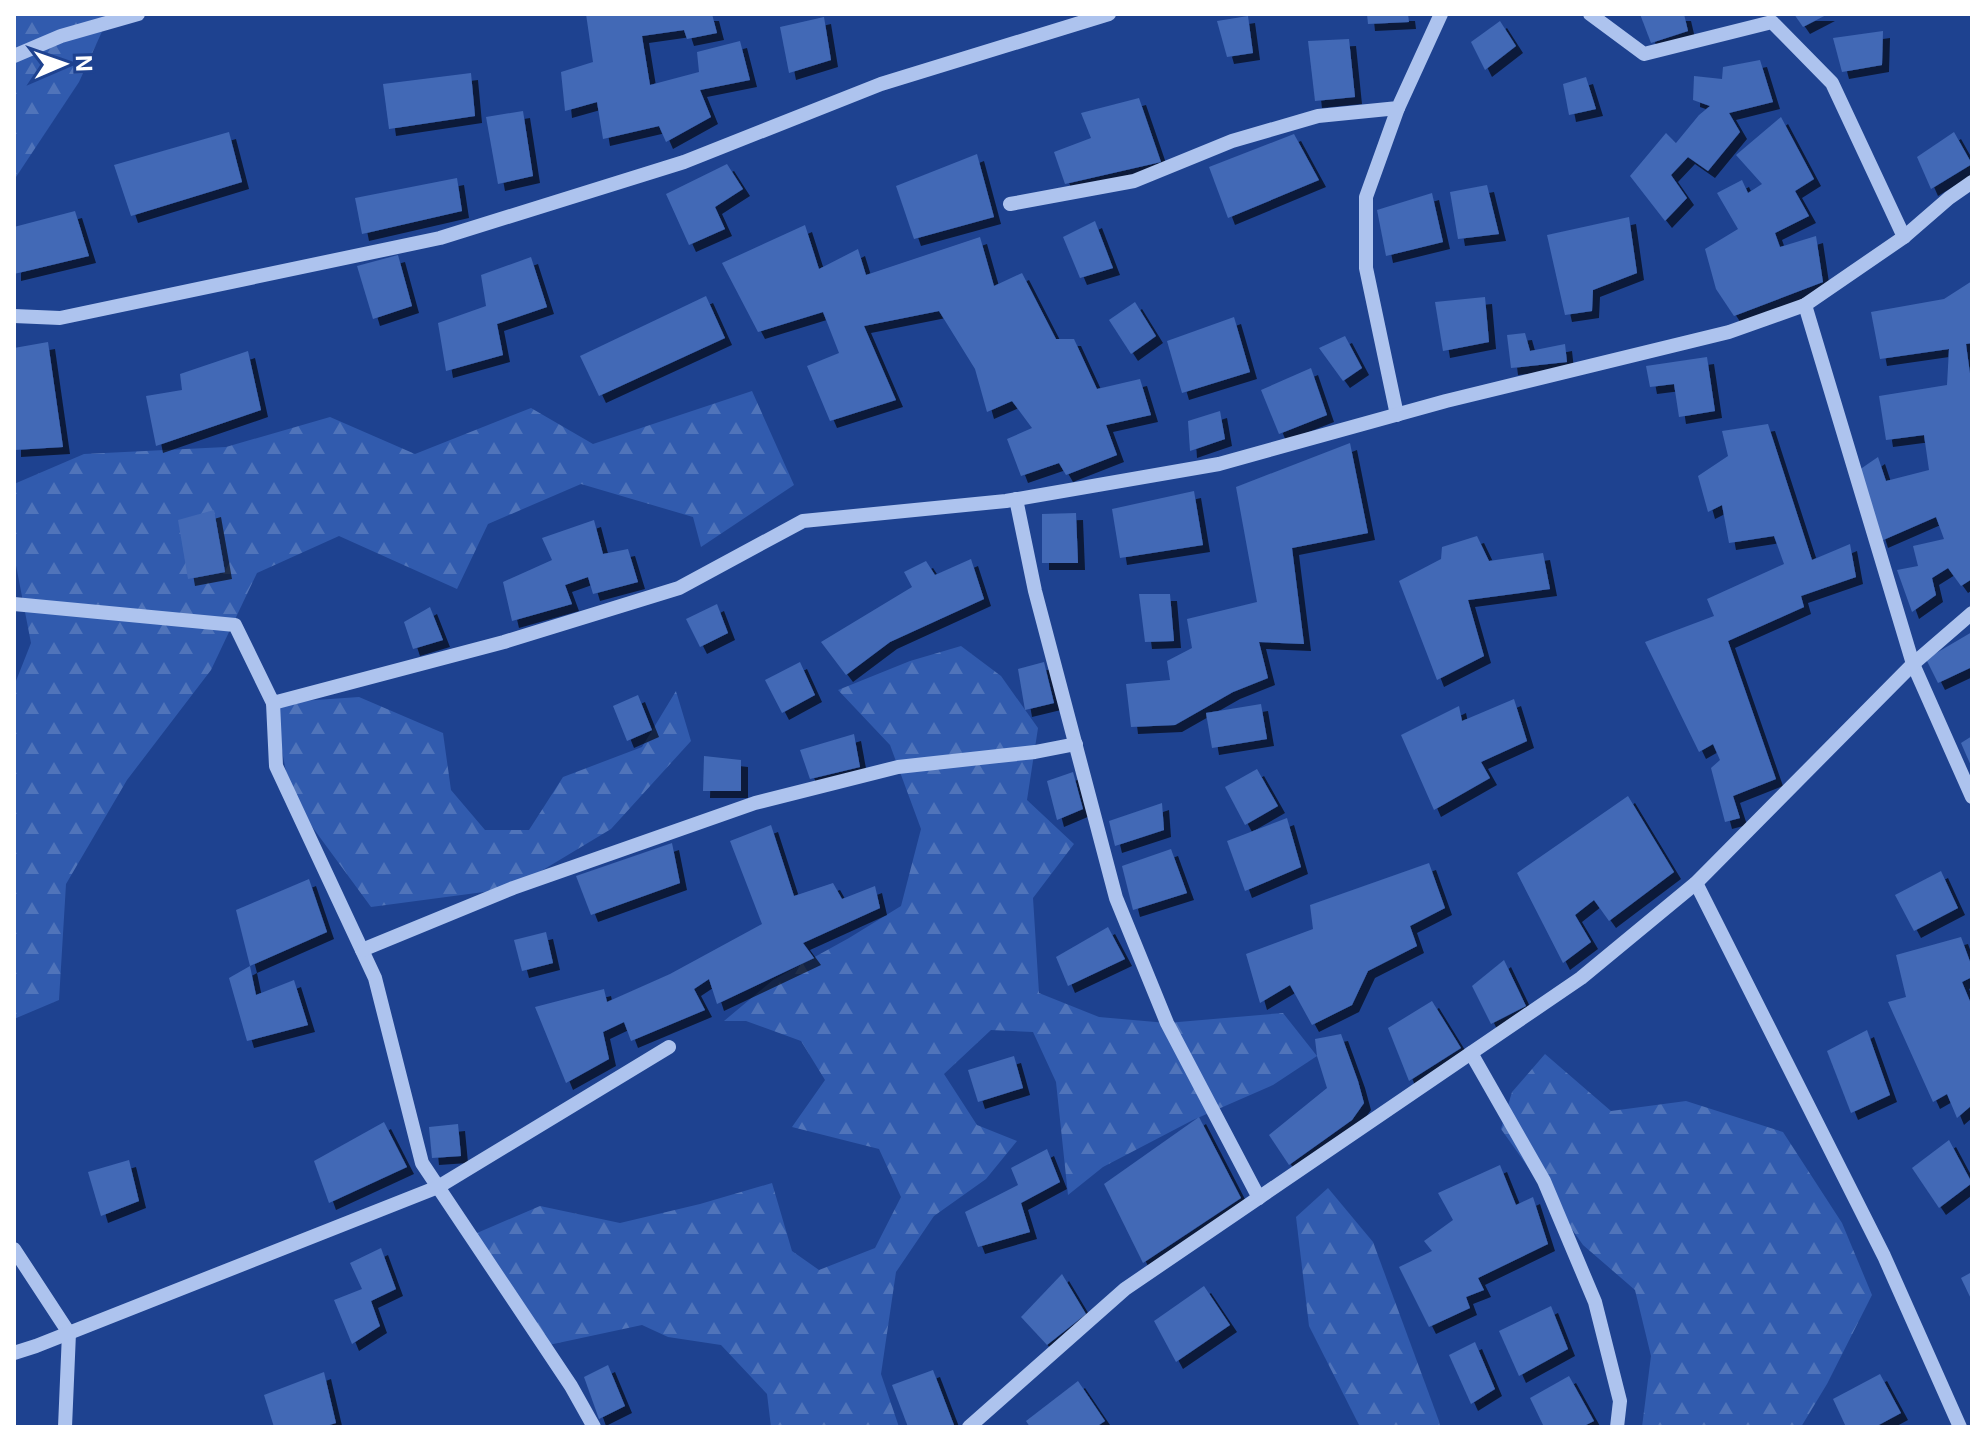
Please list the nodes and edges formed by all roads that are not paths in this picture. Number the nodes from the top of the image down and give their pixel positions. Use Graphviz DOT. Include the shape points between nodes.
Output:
graph roads {
  1 [pos="138,14"];
  2 [pos="1109,14"];
  3 [pos="1441,14"];
  4 [pos="1590,14"];
  5 [pos="14,56"];
  6 [pos="1398,108"];
  7 [pos="1972,182"];
  8 [pos="1010,204"];
  9 [pos="1904,237"];
  10 [pos="1805,305"];
  11 [pos="14,316"];
  12 [pos="1397,415"];
  13 [pos="1016,499"];
  14 [pos="14,604"];
  15 [pos="1972,613"];
  16 [pos="1913,664"];
  17 [pos="273,703"];
  18 [pos="1076,744"];
  19 [pos="1972,797"];
  20 [pos="1696,883"];
  21 [pos="362,950"];
  22 [pos="669,1047"];
  23 [pos="1471,1053"];
  24 [pos="438,1187"];
  25 [pos="1259,1198"];
  26 [pos="14,1249"];
  27 [pos="69,1333"];
  28 [pos="14,1353"];
  29 [pos="590,1426"];
  30 [pos="65,1427"];
  31 [pos="969,1427"];
  32 [pos="1617,1427"];
  33 [pos="1960,1427"];
  1 -- 5 [label="street"];
  2 -- 11 [label="street" via="881,84 684,162 440,238 60,318"];
  3 -- 6 [label="street"];
  4 -- 9 [label="street" via="1644,54 1772,22 1832,83"];
  6 -- 8 [label="street" via="1318,116 1232,141 1134,181"];
  6 -- 12 [label="street" via="1366,197 1366,268"];
  7 -- 9 [label="street"];
  9 -- 10 [label="street"];
  10 -- 12 [label="street" via="1729,332"];
  10 -- 16 [label="street"];
  12 -- 13 [label="street" via="1219,464"];
  13 -- 17 [label="street" via="803,521 679,588 504,642"];
  13 -- 18 [label="street"];
  14 -- 17 [label="street" via="235,625"];
  15 -- 16 [label="street"];
  16 -- 19 [label="street"];
  16 -- 20 [label="street"];
  17 -- 21 [label="street" via="276,766"];
  18 -- 21 [label="street" via="898,767 755,803 513,888"];
  18 -- 25 [label="street" via="1116,898 1145,971"];
  20 -- 23 [label="street" via="1581,978"];
  20 -- 33 [label="street" via="1884,1256"];
  21 -- 24 [label="street" via="375,978 422,1163"];
  22 -- 24 [label="street"];
  23 -- 25 [label="street"];
  23 -- 32 [label="street" via="1544,1181 1595,1302 1620,1401"];
  24 -- 27 [label="street"];
  24 -- 29 [label="street" via="571,1386"];
  25 -- 31 [label="street" via="1125,1289"];
  26 -- 27 [label="street"];
  27 -- 28 [label="street"];
  27 -- 30 [label="street"];
}
